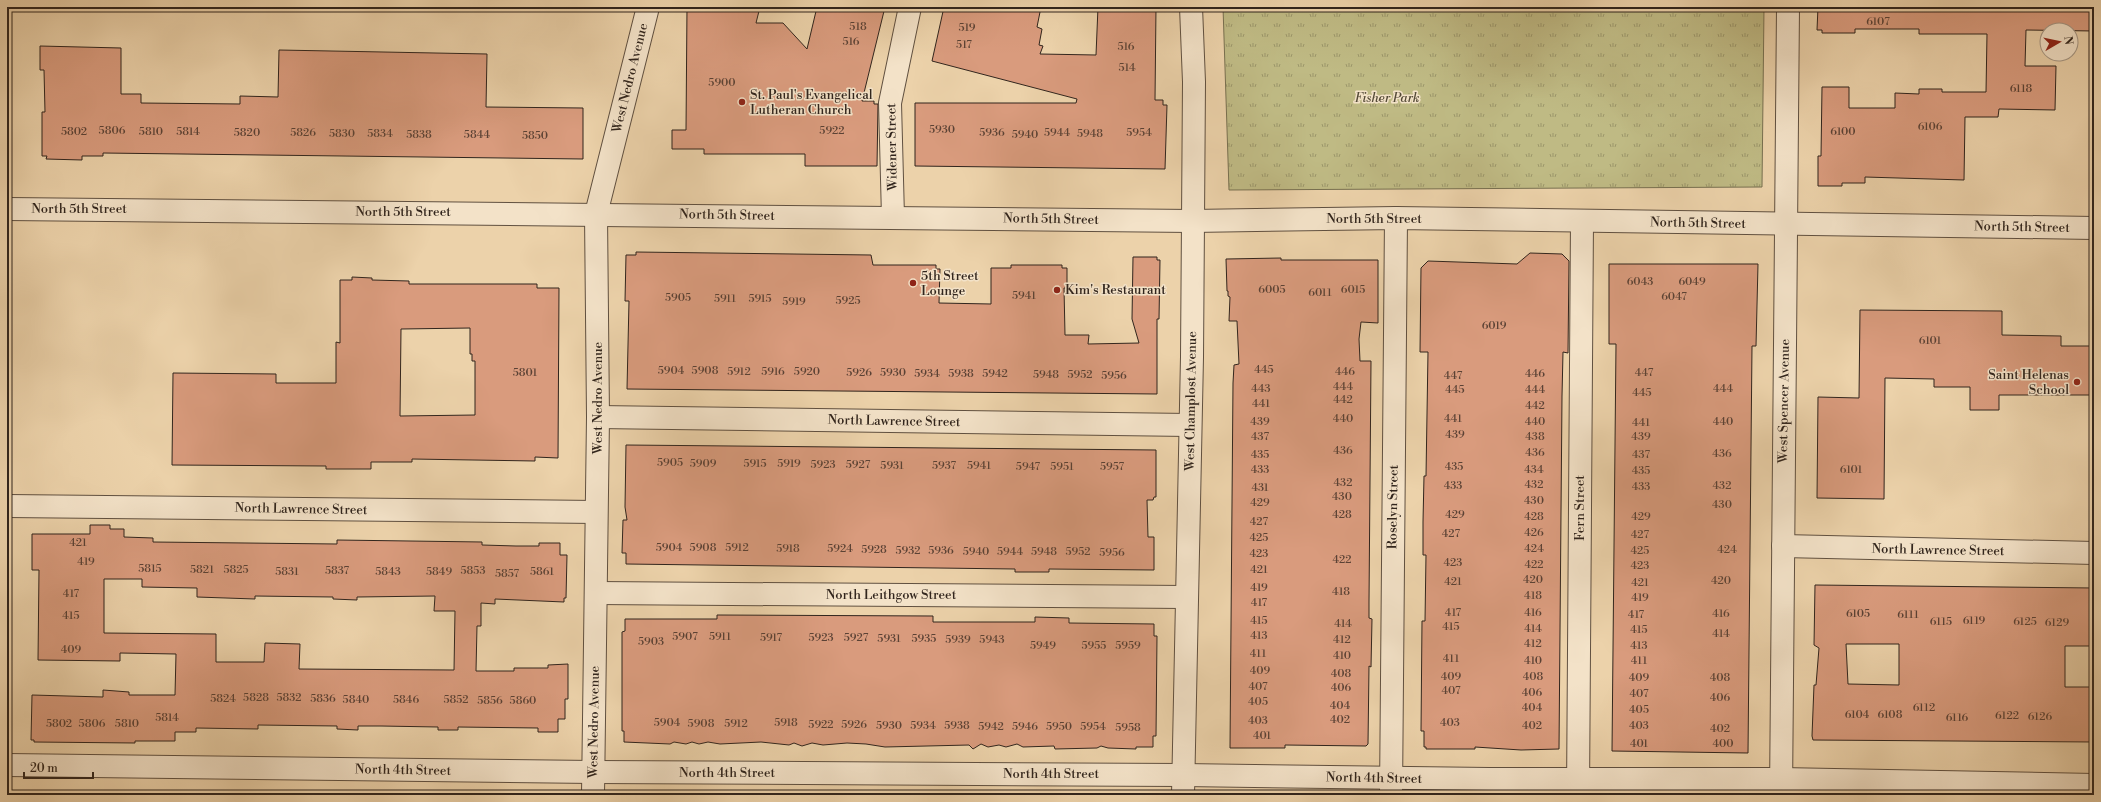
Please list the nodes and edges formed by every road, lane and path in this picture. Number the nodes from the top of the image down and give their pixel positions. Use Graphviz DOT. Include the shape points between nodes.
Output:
graph roads {
  1 [pos="648,7"];
  2 [pos="910,7"];
  3 [pos="1191,7"];
  4 [pos="1788,7"];
  5 [pos="7,208"];
  6 [pos="596,214"];
  7 [pos="893,217"];
  8 [pos="1396,218"];
  9 [pos="1192,221"];
  10 [pos="1582,221"];
  11 [pos="1786,225"];
  12 [pos="2094,228"];
  13 [pos="598,417"];
  14 [pos="1190,425"];
  15 [pos="7,506"];
  16 [pos="596,512"];
  17 [pos="1783,546"];
  18 [pos="2094,553"];
  19 [pos="596,593"];
  20 [pos="1187,597"];
  21 [pos="7,765"];
  22 [pos="594,772"];
  23 [pos="1183,785"];
  24 [pos="2094,785"];
  25 [pos="1391,787"];
  26 [pos="1578,787"];
  27 [pos="1781,787"];
  28 [pos="1982,789"];
  29 [pos="593,795"];
  1 -- 6 [label="street, West Nedro Avenue"];
  2 -- 7 [label="street, Widener Street" via="890,103"];
  3 -- 9 [label="street, West Champlost Avenue" via="1194,82"];
  4 -- 11 [label="street, West Spencer Avenue"];
  5 -- 6 [label="street, North 5th Street"];
  6 -- 7 [label="street, North 5th Street"];
  6 -- 13 [label="street, West Nedro Avenue"];
  7 -- 9 [label="street, North 5th Street"];
  8 -- 9 [label="street, North 5th Street"];
  8 -- 10 [label="street, North 5th Street"];
  8 -- 25 [label="street, Roselyn Street"];
  9 -- 14 [label="street, West Champlost Avenue"];
  10 -- 11 [label="street, North 5th Street"];
  10 -- 26 [label="street, Fern Street"];
  11 -- 12 [label="street, North 5th Street"];
  11 -- 17 [label="street, West Spencer Avenue"];
  13 -- 14 [label="street, North Lawrence Street"];
  13 -- 16 [label="street, West Nedro Avenue"];
  14 -- 20 [label="street, West Champlost Avenue"];
  15 -- 16 [label="street, North Lawrence Street"];
  16 -- 19 [label="street, West Nedro Avenue"];
  17 -- 18 [label="street, North Lawrence Street"];
  17 -- 27 [label="street, West Spencer Avenue"];
  19 -- 20 [label="street, North Leithgow Street"];
  19 -- 22 [label="street, West Nedro Avenue"];
  20 -- 23 [label="street, West Champlost Avenue"];
  21 -- 22 [label="street, North 4th Street"];
  22 -- 23 [label="street, North 4th Street"];
  22 -- 29 [label="street, West Nedro Avenue"];
  23 -- 25 [label="street, North 4th Street"];
  24 -- 28 [label="street, North 4th Street"];
  25 -- 26 [label="street, North 4th Street"];
  26 -- 27 [label="street, North 4th Street"];
  27 -- 28 [label="street, North 4th Street"];
}
